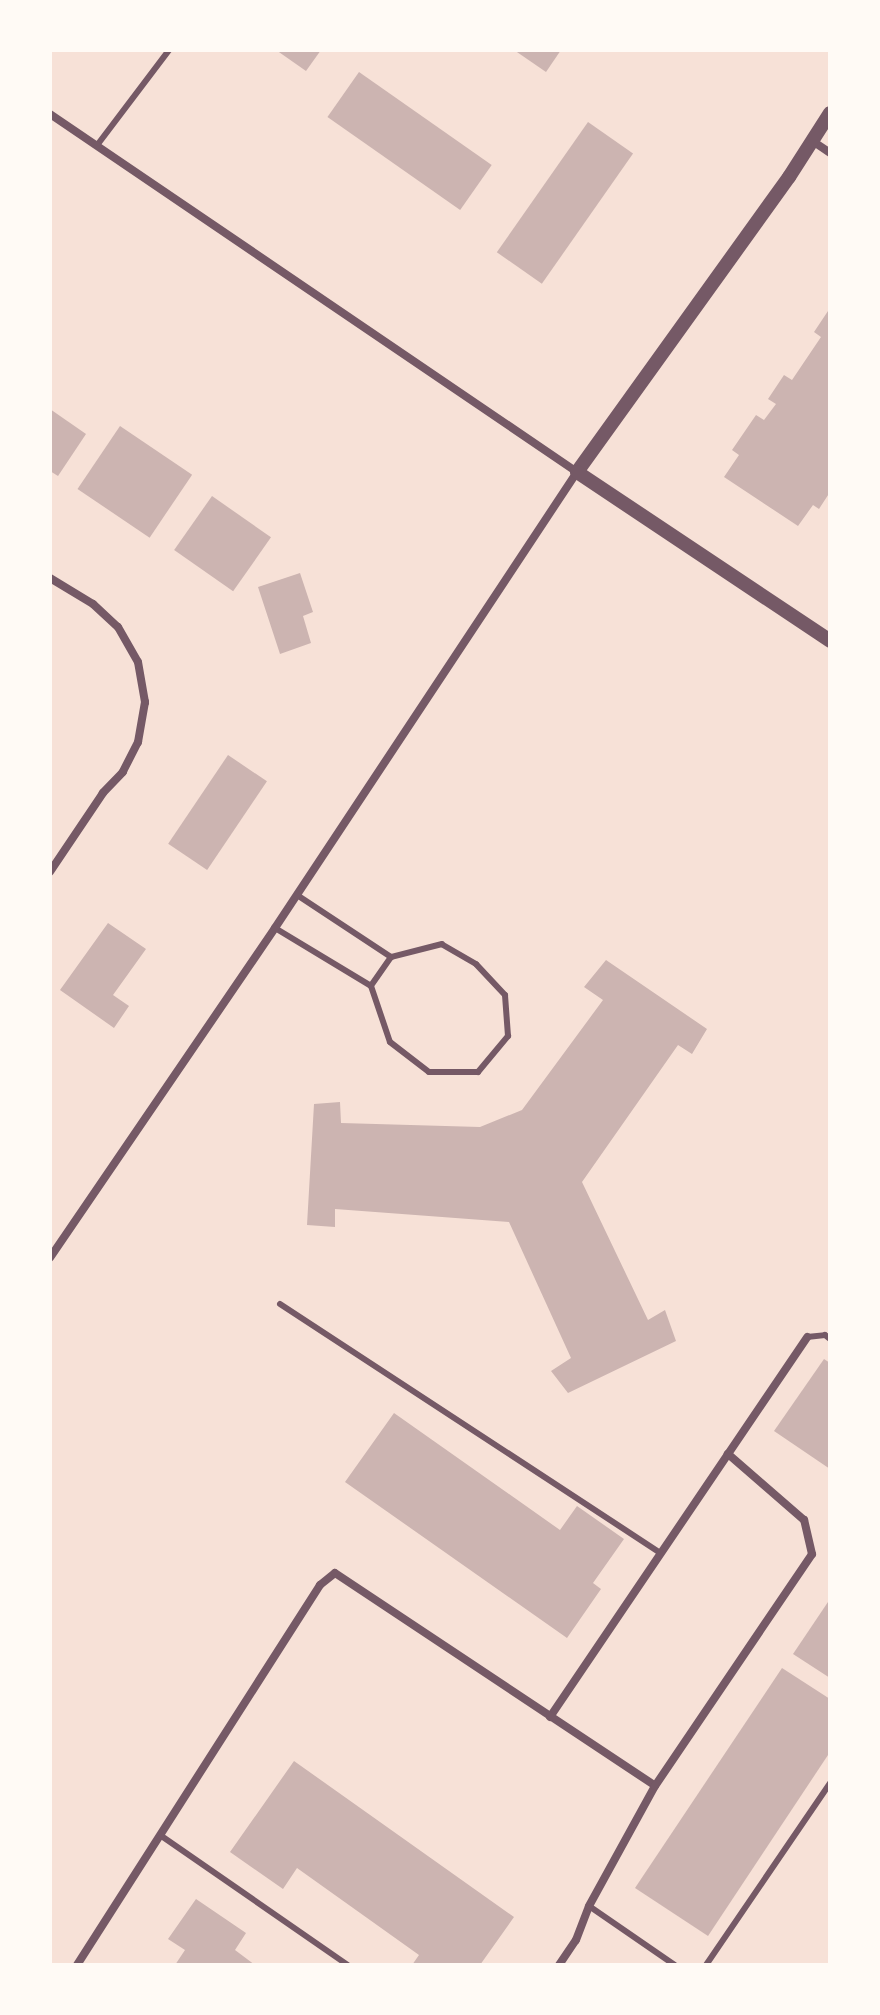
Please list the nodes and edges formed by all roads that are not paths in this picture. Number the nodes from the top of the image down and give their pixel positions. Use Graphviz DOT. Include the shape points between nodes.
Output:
graph roads {
  1 [pos="169,50"];
  2 [pos="830,113"];
  3 [pos="50,114"];
  4 [pos="811,140"];
  5 [pos="98,144"];
  6 [pos="830,153"];
  7 [pos="577,472"];
  8 [pos="50,578"];
  9 [pos="830,641"];
  10 [pos="50,872"];
  11 [pos="297,895"];
  12 [pos="275,928"];
  13 [pos="391,957"];
  14 [pos="371,986"];
  15 [pos="50,1258"];
  16 [pos="280,1304"];
  17 [pos="807,1337"];
  18 [pos="830,1339"];
  19 [pos="728,1454"];
  20 [pos="661,1553"];
  21 [pos="550,1717"];
  22 [pos="830,1783"];
  23 [pos="655,1786"];
  24 [pos="160,1835"];
  25 [pos="589,1906"];
  26 [pos="77,1965"];
  27 [pos="348,1965"];
  28 [pos="559,1965"];
  29 [pos="675,1965"];
  30 [pos="706,1965"];
  1 -- 5 [label="lane"];
  2 -- 4 [label="street"];
  3 -- 5 [label="street"];
  4 -- 6 [label="street"];
  4 -- 7 [label="street"];
  5 -- 7 [label="street"];
  7 -- 9 [label="street"];
  7 -- 11 [label="street"];
  8 -- 10 [label="street" via="93,604 118,627 143,682 138,742 123,772"];
  11 -- 12 [label="street"];
  11 -- 13 [label="lane"];
  12 -- 14 [label="lane"];
  12 -- 15 [label="street"];
  13 -- 14 [label="lane"];
  13 -- 14 [label="lane" via="442,944 476,964 505,995 508,1036 478,1072 429,1072 390,1042"];
  16 -- 20 [label="lane"];
  17 -- 18 [label="lane"];
  17 -- 19 [label="street"];
  19 -- 20 [label="street"];
  19 -- 23 [label="street" via="804,1520 812,1554"];
  20 -- 21 [label="street"];
  21 -- 23 [label="street"];
  21 -- 24 [label="street" via="335,1573 320,1585"];
  22 -- 30 [label="lane"];
  23 -- 25 [label="street"];
  24 -- 26 [label="street"];
  24 -- 27 [label="lane"];
  25 -- 28 [label="street"];
  25 -- 29 [label="lane"];
}
